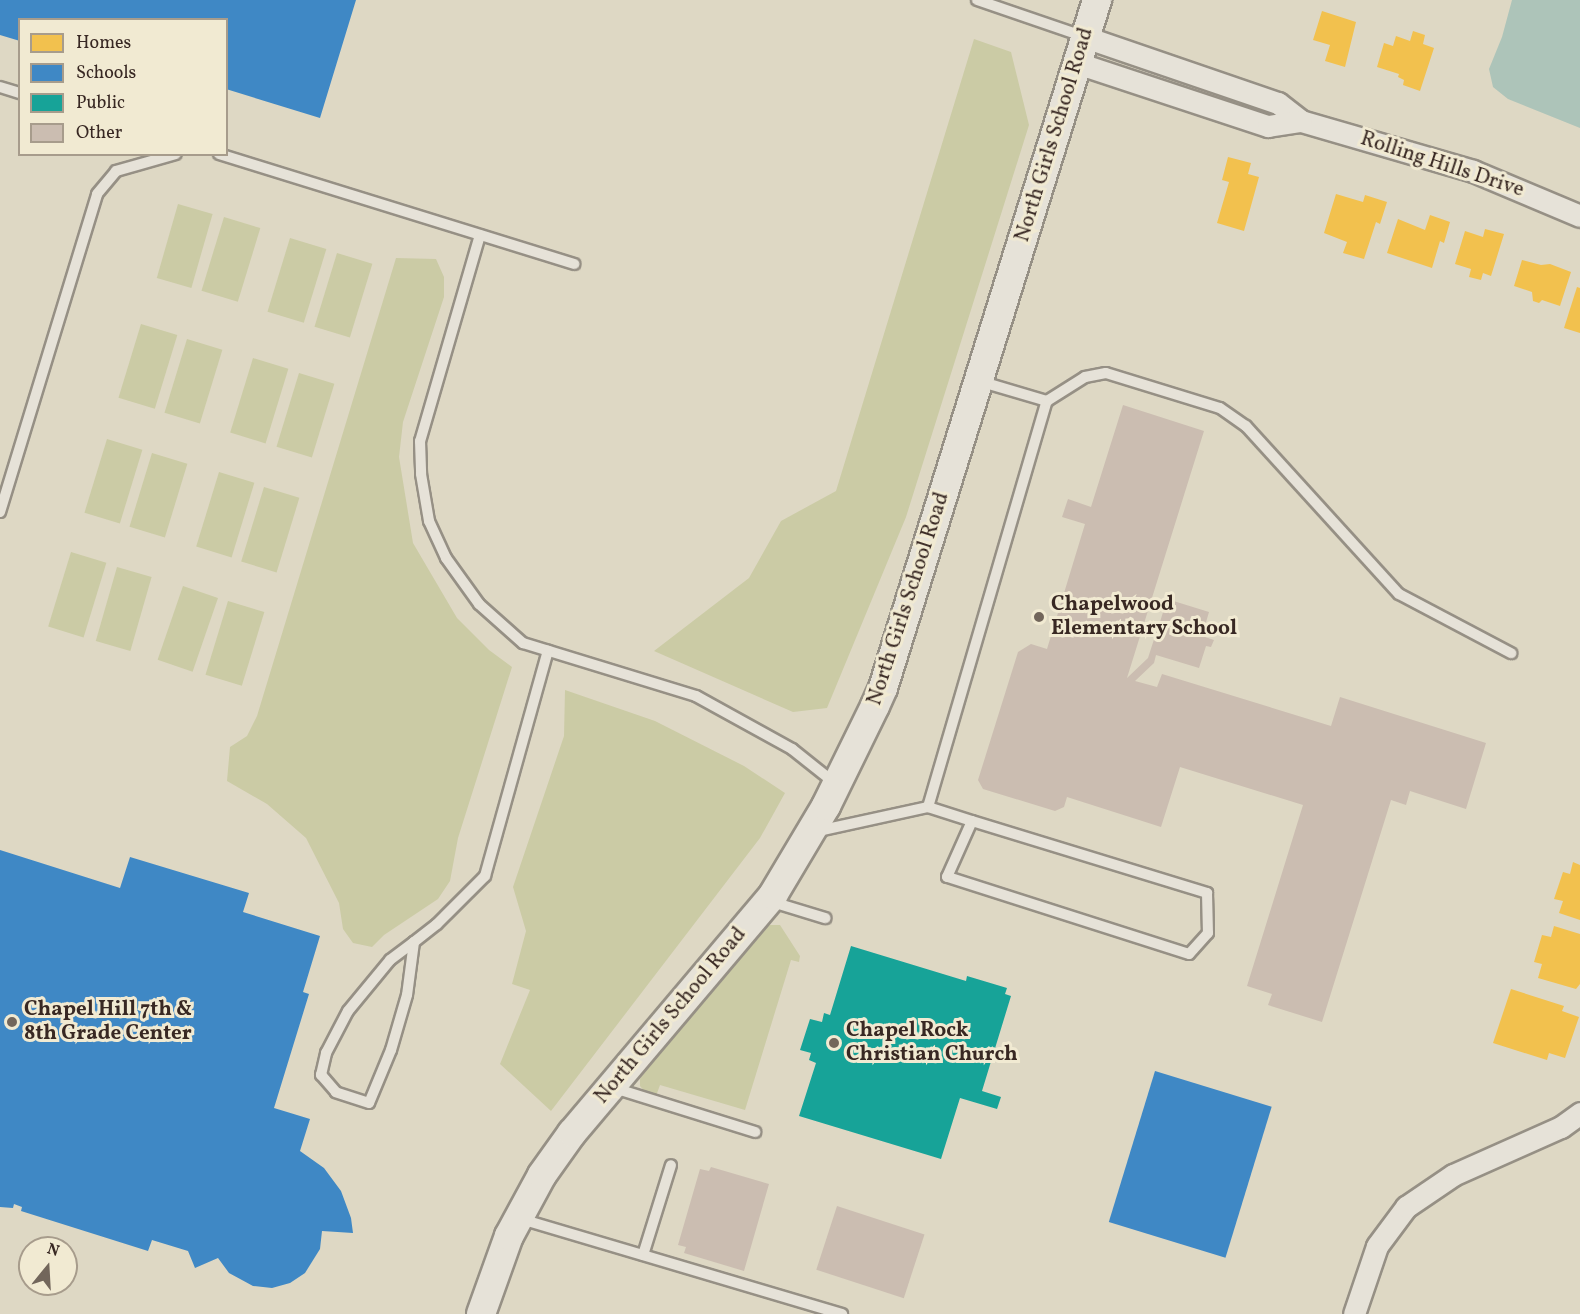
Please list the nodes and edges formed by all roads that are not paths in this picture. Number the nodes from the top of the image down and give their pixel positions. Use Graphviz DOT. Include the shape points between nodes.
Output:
graph roads {
  1 [pos="977,0"];
  2 [pos="1097,0"];
  3 [pos="1081,50"];
  4 [pos="0,87"];
  5 [pos="18,92"];
  6 [pos="169,156"];
  7 [pos="225,156"];
  8 [pos="1580,216"];
  9 [pos="480,235"];
  10 [pos="574,264"];
  11 [pos="979,381"];
  12 [pos="1047,401"];
  13 [pos="0,512"];
  14 [pos="548,651"];
  15 [pos="1511,653"];
  16 [pos="837,785"];
  17 [pos="928,807"];
  18 [pos="972,821"];
  19 [pos="812,832"];
  20 [pos="769,901"];
  21 [pos="825,918"];
  22 [pos="414,942"];
  23 [pos="611,1087"];
  24 [pos="1580,1113"];
  25 [pos="755,1132"];
  26 [pos="671,1165"];
  27 [pos="518,1218"];
  28 [pos="643,1255"];
  29 [pos="481,1314"];
  30 [pos="842,1314"];
  31 [pos="1354,1314"];
  1 -- 3 [label="lane"];
  2 -- 3 [label="main road, North Girls School Road"];
  3 -- 8 [label="street, Rolling Hills Drive" via="1278,102 1301,122 1473,171"];
  3 -- 11 [label="main road, North Girls School Road"];
  4 -- 5 [label="lane"];
  6 -- 13 [label="lane" via="116,171 97,194"];
  7 -- 9 [label="lane"];
  9 -- 10 [label="lane"];
  9 -- 14 [label="lane" via="420,441 421,474 429,521 446,558 478,604 523,643"];
  11 -- 12 [label="lane"];
  11 -- 16 [label="main road, North Girls School Road" via="884,688"];
  12 -- 15 [label="lane" via="1085,377 1106,373 1220,408 1246,426 1399,594"];
  12 -- 17 [label="lane"];
  14 -- 16 [label="lane" via="696,696 792,748"];
  14 -- 22 [label="lane" via="485,876"];
  16 -- 19 [label="main road, North Girls School Road"];
  17 -- 18 [label="lane"];
  17 -- 19 [label="lane"];
  18 -- 18 [label="lane" via="1207,893 1208,933 1190,954 947,877"];
  19 -- 20 [label="main road, North Girls School Road"];
  20 -- 21 [label="lane"];
  20 -- 23 [label="main road, North Girls School Road"];
  22 -- 22 [label="lane" via="390,960 348,1011 326,1053 321,1075 336,1092 369,1102 391,1050 407,995"];
  23 -- 25 [label="lane"];
  23 -- 27 [label="main road, North Girls School Road" via="559,1150"];
  24 -- 31 [label="street" via="1561,1127 1453,1175 1406,1207 1377,1246"];
  26 -- 28 [label="lane"];
  27 -- 28 [label="lane"];
  27 -- 29 [label="main road, North Girls School Road"];
  28 -- 30 [label="lane"];
}
